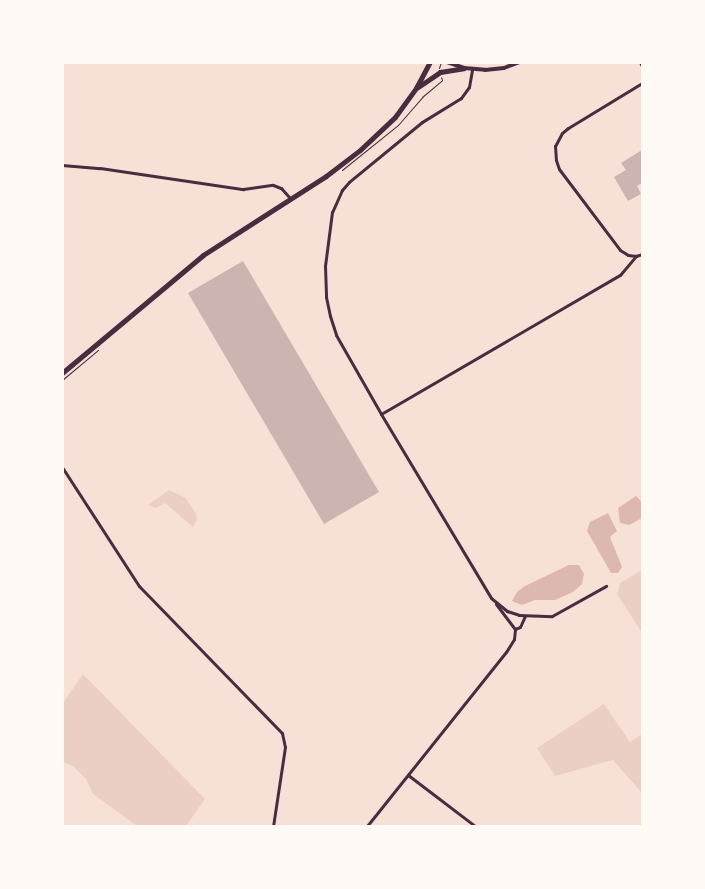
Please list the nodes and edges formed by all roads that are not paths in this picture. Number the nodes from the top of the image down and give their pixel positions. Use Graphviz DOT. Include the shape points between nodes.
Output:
graph roads {
  1 [pos="430,62"];
  2 [pos="447,62"];
  3 [pos="520,62"];
  4 [pos="640,62"];
  5 [pos="642,66"];
  6 [pos="464,68"];
  7 [pos="472,70"];
  8 [pos="642,83"];
  9 [pos="416,88"];
  10 [pos="62,166"];
  11 [pos="290,198"];
  12 [pos="642,254"];
  13 [pos="636,256"];
  14 [pos="62,373"];
  15 [pos="381,414"];
  16 [pos="62,467"];
  17 [pos="606,586"];
  18 [pos="494,602"];
  19 [pos="525,616"];
  20 [pos="515,629"];
  21 [pos="408,775"];
  22 [pos="273,826"];
  23 [pos="367,826"];
  24 [pos="475,826"];
  1 -- 9 [label="main road"];
  2 -- 6 [label="street"];
  3 -- 7 [label="street" via="497,70"];
  4 -- 5 [label="street"];
  6 -- 7 [label="street"];
  6 -- 9 [label="main road" via="440,72"];
  7 -- 15 [label="street" via="466,93 422,122 349,182 332,212 325,266 330,316 336,335"];
  8 -- 13 [label="street" via="568,128 555,146 559,169 620,250"];
  9 -- 11 [label="main road" via="395,117 369,143"];
  10 -- 11 [label="street" via="100,168 243,189 273,185"];
  11 -- 14 [label="main road" via="198,259"];
  12 -- 13 [label="street"];
  13 -- 15 [label="street" via="620,274"];
  15 -- 18 [label="street"];
  16 -- 22 [label="street" via="139,586 282,733 285,748"];
  17 -- 19 [label="street" via="552,616"];
  18 -- 19 [label="street"];
  18 -- 20 [label="street"];
  19 -- 20 [label="street" via="520,627"];
  20 -- 21 [label="street" via="514,639 506,652"];
  21 -- 23 [label="street"];
  21 -- 24 [label="street"];
}
